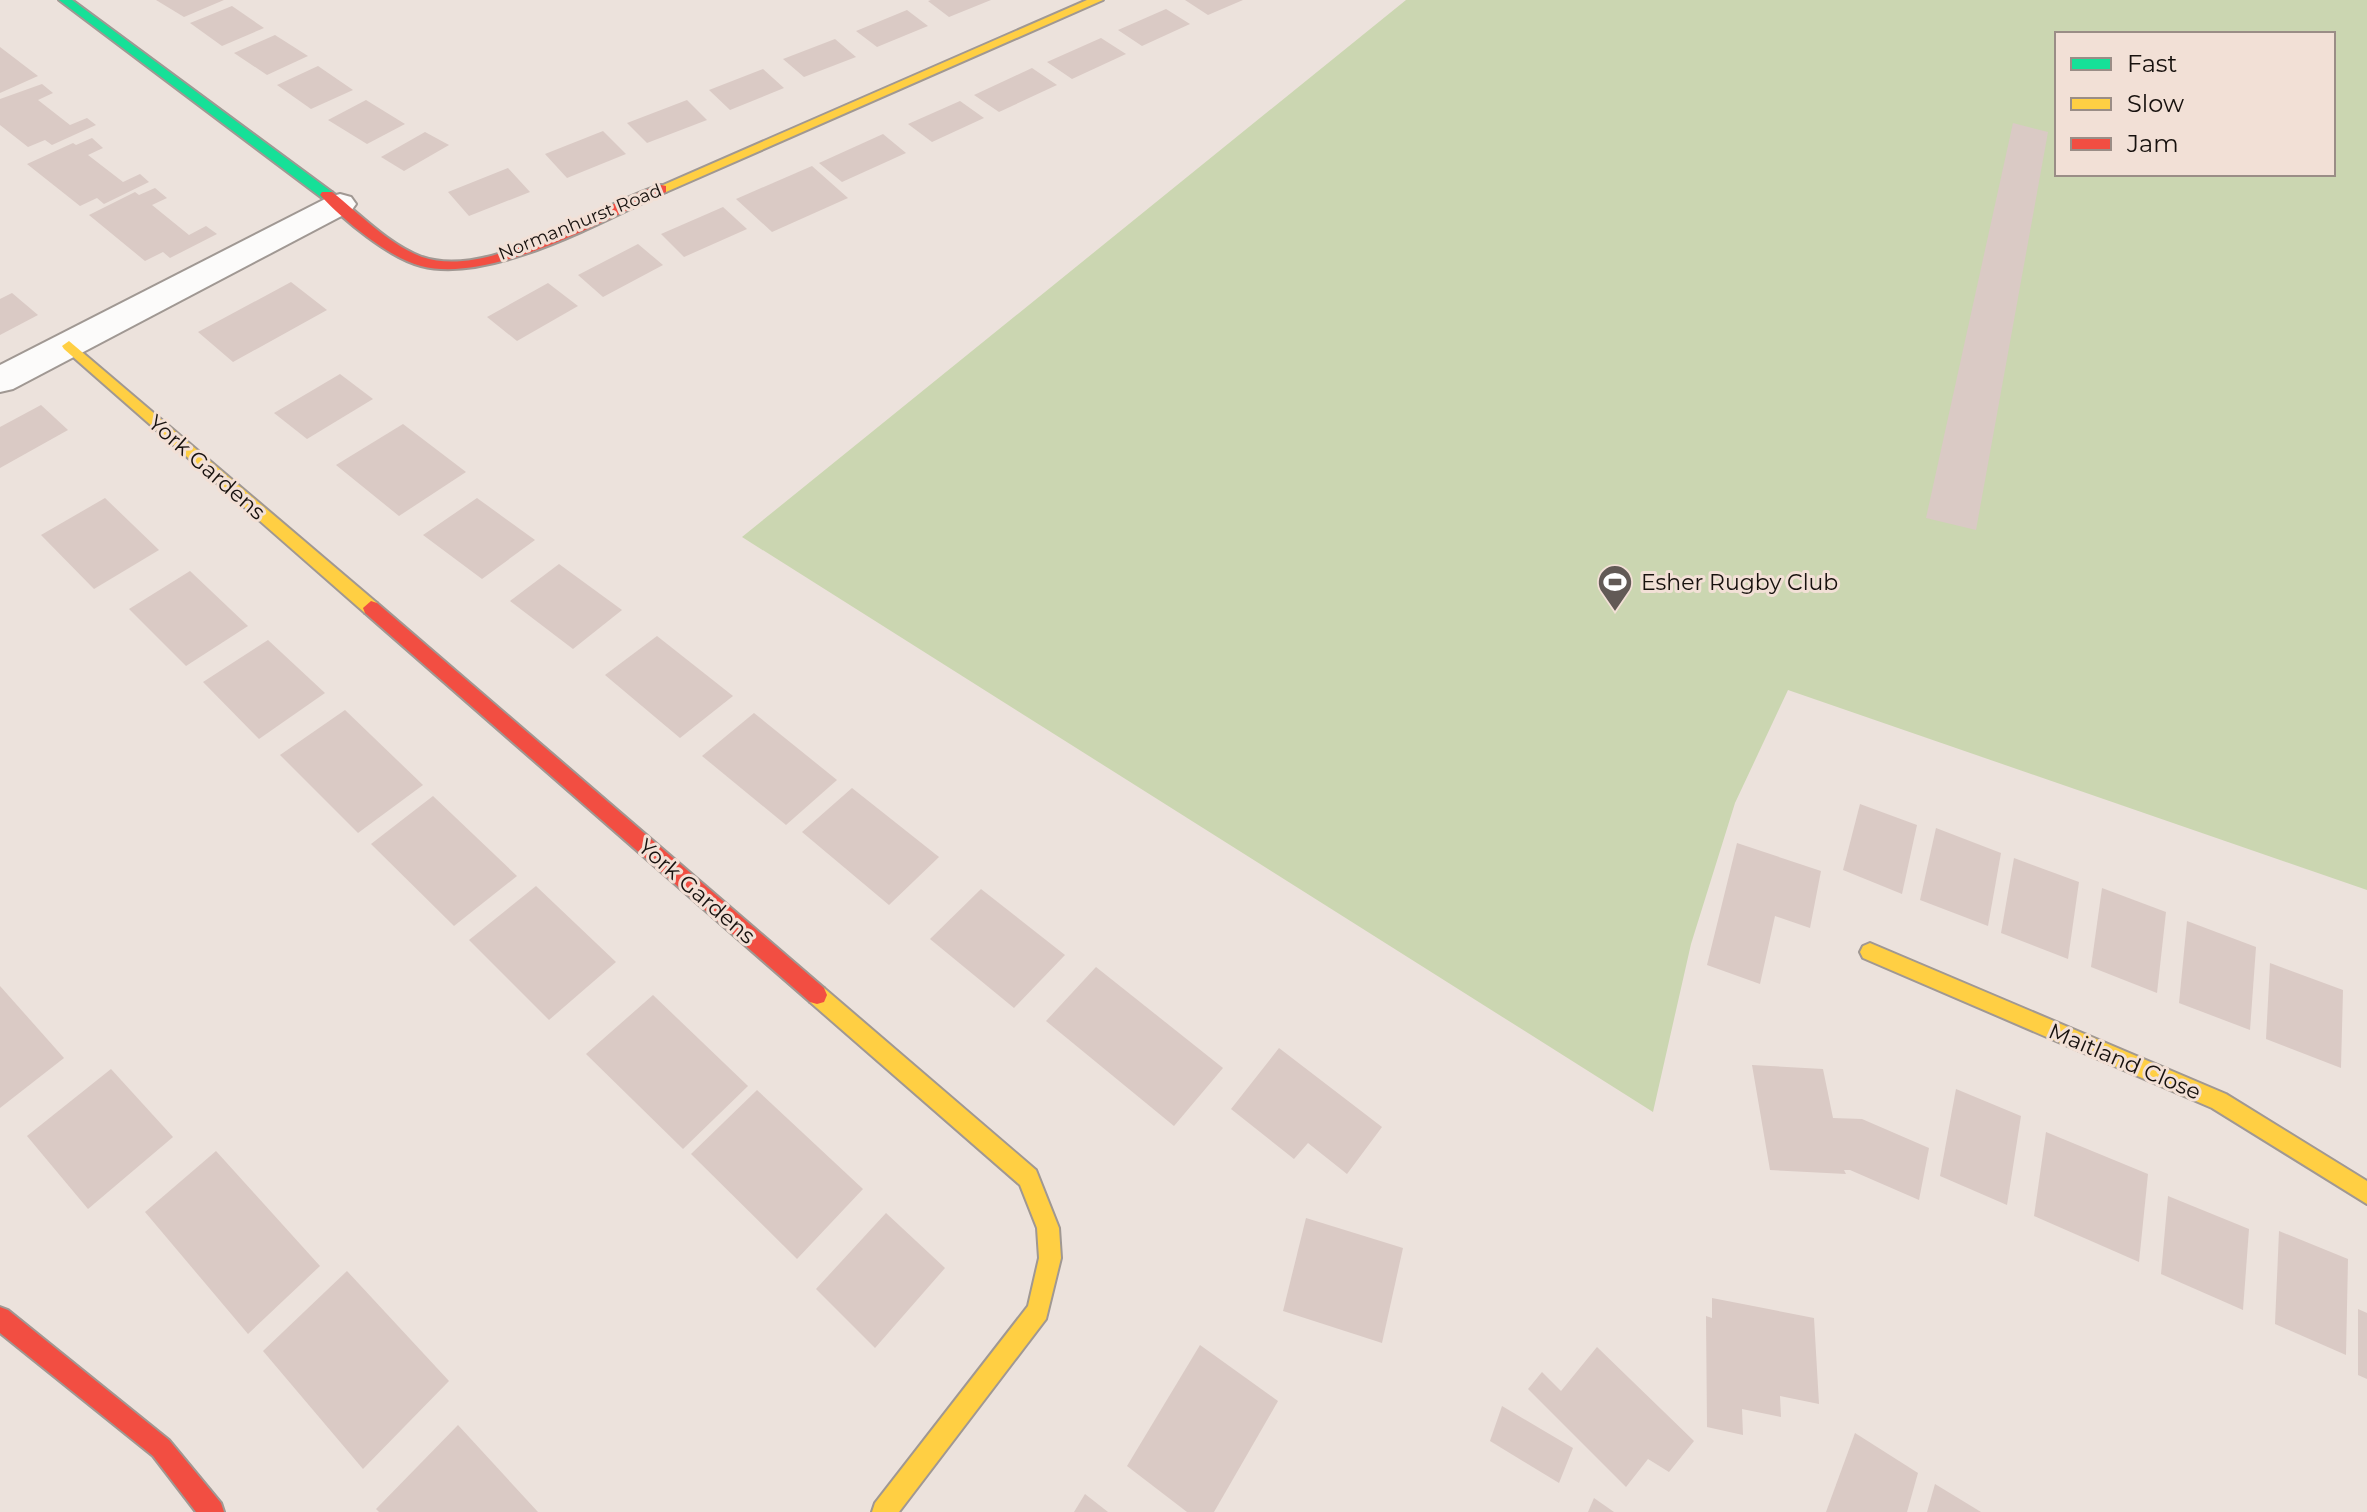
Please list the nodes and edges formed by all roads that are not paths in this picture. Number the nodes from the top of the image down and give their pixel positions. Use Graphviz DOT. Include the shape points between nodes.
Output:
graph roads {
  1 [pos="65,0"];
  2 [pos="1097,0"];
  3 [pos="340,204"];
  4 [pos="69,346"];
  5 [pos="0,380"];
  6 [pos="1870,952"];
  7 [pos="2367,1193"];
  8 [pos="0,1318"];
  9 [pos="212,1512"];
  10 [pos="884,1512"];
  1 -- 3 [label="street, Normanhurst Road"];
  2 -- 3 [label="street, Normanhurst Road" via="532,245 479,262 450,269 425,265"];
  3 -- 4 [label="street"];
  4 -- 5 [label="street"];
  4 -- 10 [label="street, York Gardens" via="1028,1178 1045,1210 1051,1243 1049,1277 1038,1311"];
  6 -- 7 [label="street, Maitland Close" via="2219,1101"];
  8 -- 9 [label="street" via="161,1448"];
}
